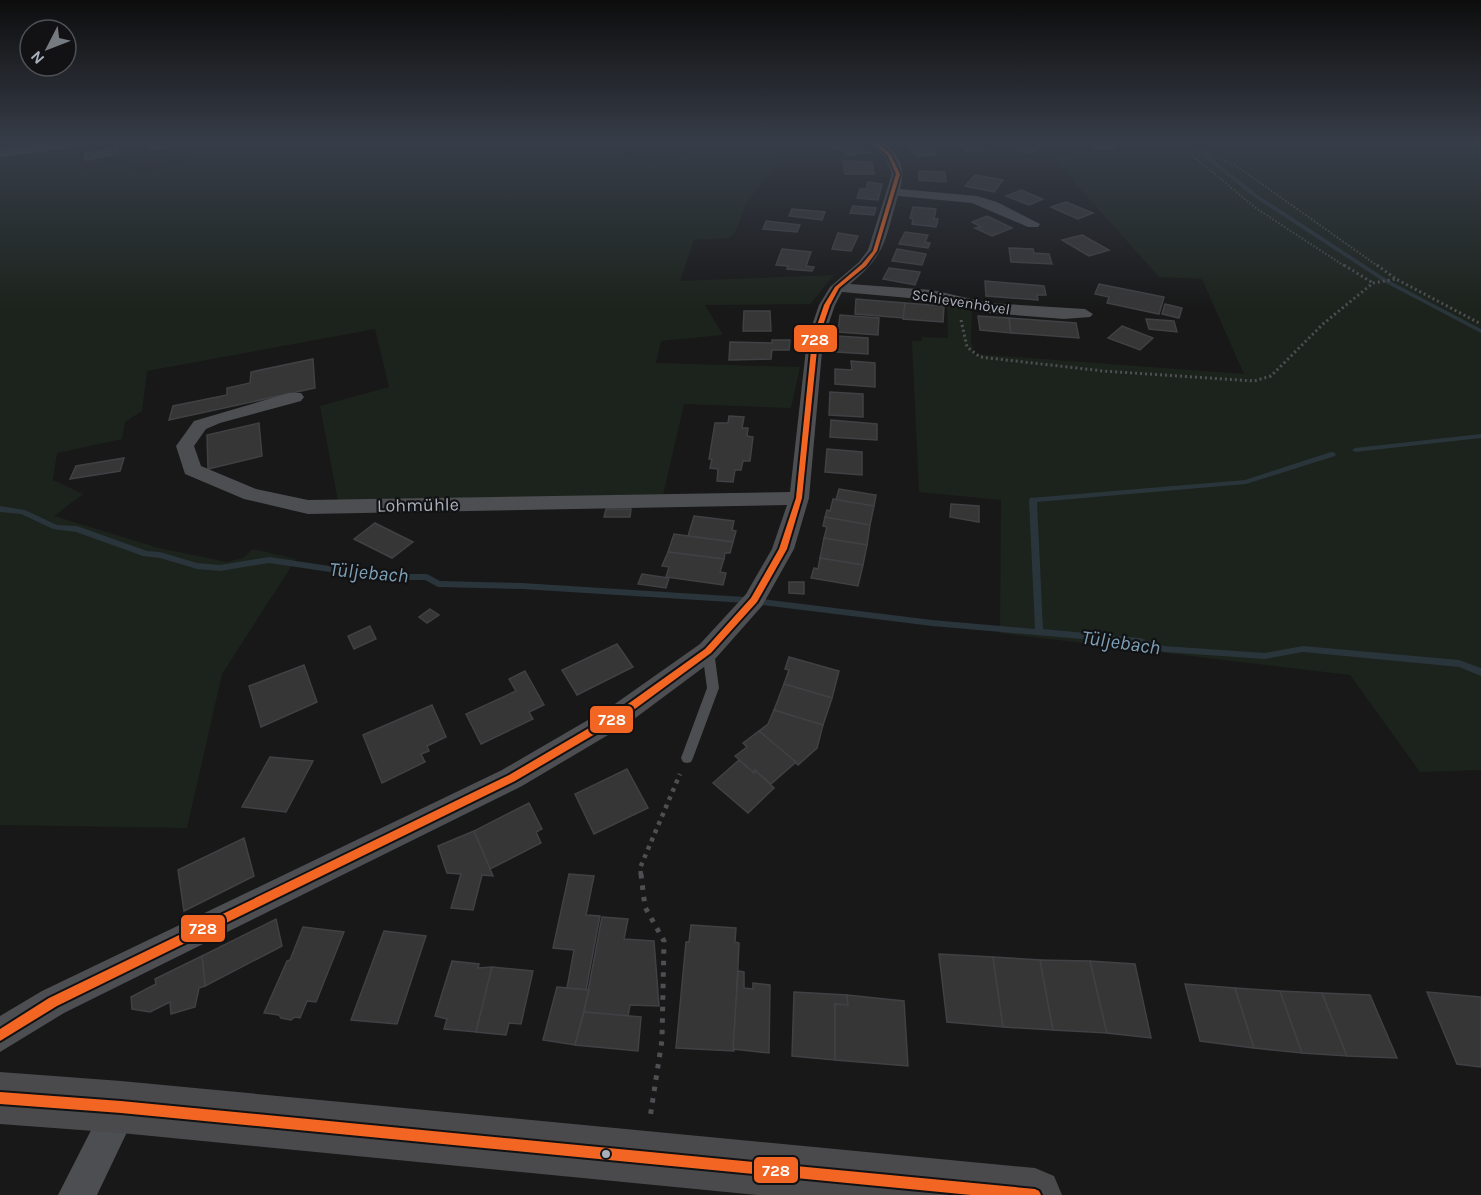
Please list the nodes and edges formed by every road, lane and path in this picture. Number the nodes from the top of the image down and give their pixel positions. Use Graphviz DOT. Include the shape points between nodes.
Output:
graph roads {
  1 [pos="892,198"];
  2 [pos="951,198"];
  3 [pos="1243,198"];
  4 [pos="1281,198"];
  5 [pos="1033,224"];
  6 [pos="1396,279"];
  7 [pos="1373,283"];
  8 [pos="837,287"];
  9 [pos="960,301"];
  10 [pos="1085,314"];
  11 [pos="1481,324"];
  12 [pos="295,397"];
  13 [pos="799,498"];
  14 [pos="708,651"];
  15 [pos="687,758"];
  16 [pos="0,1035"];
  17 [pos="0,1098"];
  18 [pos="121,1107"];
  19 [pos="644,1158"];
  20 [pos="77,1195"];
  21 [pos="1035,1195"];
  1 -- 8 [label="street" via="875,251"];
  2 -- 5 [label="street" via="992,205"];
  3 -- 7 [label="path" via="1286,230"];
  4 -- 6 [label="path"];
  6 -- 7 [label="path"];
  6 -- 11 [label="path"];
  7 -- 9 [label="path" via="1323,324 1270,376 1254,381 1103,371 980,357 966,347"];
  8 -- 9 [label="street, Schievenhövel"];
  8 -- 13 [label="street" via="826,305 815,340"];
  9 -- 10 [label="street, Schievenhövel" via="989,308"];
  12 -- 13 [label="street, Lohmühle" via="200,425 184,446 192,470 250,494 308,507"];
  13 -- 14 [label="street" via="783,549 754,600"];
  14 -- 15 [label="lane" via="713,688"];
  14 -- 16 [label="street" via="621,714 512,778 53,1002"];
  15 -- 19 [label="path" via="640,868 645,907 664,941 662,1040"];
  17 -- 18 [label="main road"];
  18 -- 19 [label="main road"];
  18 -- 20 [label="street"];
  19 -- 21 [label="main road"];
}
